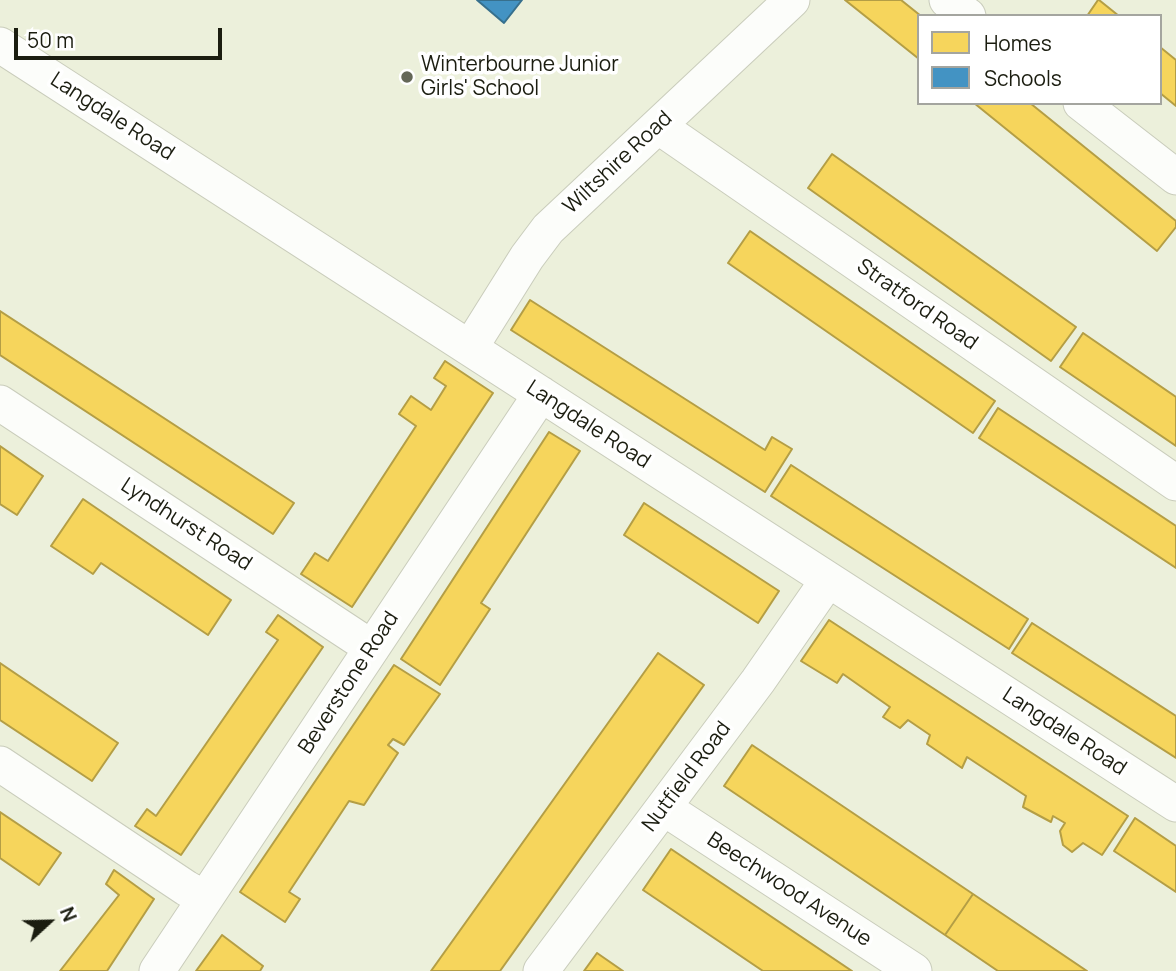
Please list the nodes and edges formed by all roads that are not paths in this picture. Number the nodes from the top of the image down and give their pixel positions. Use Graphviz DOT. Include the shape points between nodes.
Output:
graph roads {
  1 [pos="792,0"];
  2 [pos="947,0"];
  3 [pos="965,14"];
  4 [pos="0,45"];
  5 [pos="1084,105"];
  6 [pos="658,126"];
  7 [pos="1176,177"];
  8 [pos="470,348"];
  9 [pos="541,394"];
  10 [pos="0,403"];
  11 [pos="1176,483"];
  12 [pos="828,580"];
  13 [pos="372,648"];
  14 [pos="0,764"];
  15 [pos="1176,804"];
  16 [pos="664,808"];
  17 [pos="205,899"];
  18 [pos="157,971"];
  19 [pos="541,971"];
  20 [pos="914,971"];
  1 -- 6 [label="street, Wiltshire Road"];
  2 -- 3 [label="street"];
  4 -- 8 [label="street, Langdale Road"];
  5 -- 7 [label="street"];
  6 -- 8 [label="street, Wiltshire Road" via="548,229"];
  6 -- 11 [label="street, Stratford Road"];
  8 -- 9 [label="street, Langdale Road"];
  9 -- 12 [label="street, Langdale Road"];
  9 -- 13 [label="street, Beverstone Road"];
  10 -- 13 [label="street, Lyndhurst Road"];
  12 -- 15 [label="street, Langdale Road"];
  12 -- 16 [label="street, Nutfield Road"];
  13 -- 17 [label="street, Beverstone Road"];
  14 -- 17 [label="street"];
  16 -- 19 [label="street, Nutfield Road"];
  16 -- 20 [label="street, Beechwood Avenue"];
  17 -- 18 [label="street, Beverstone Road"];
}
